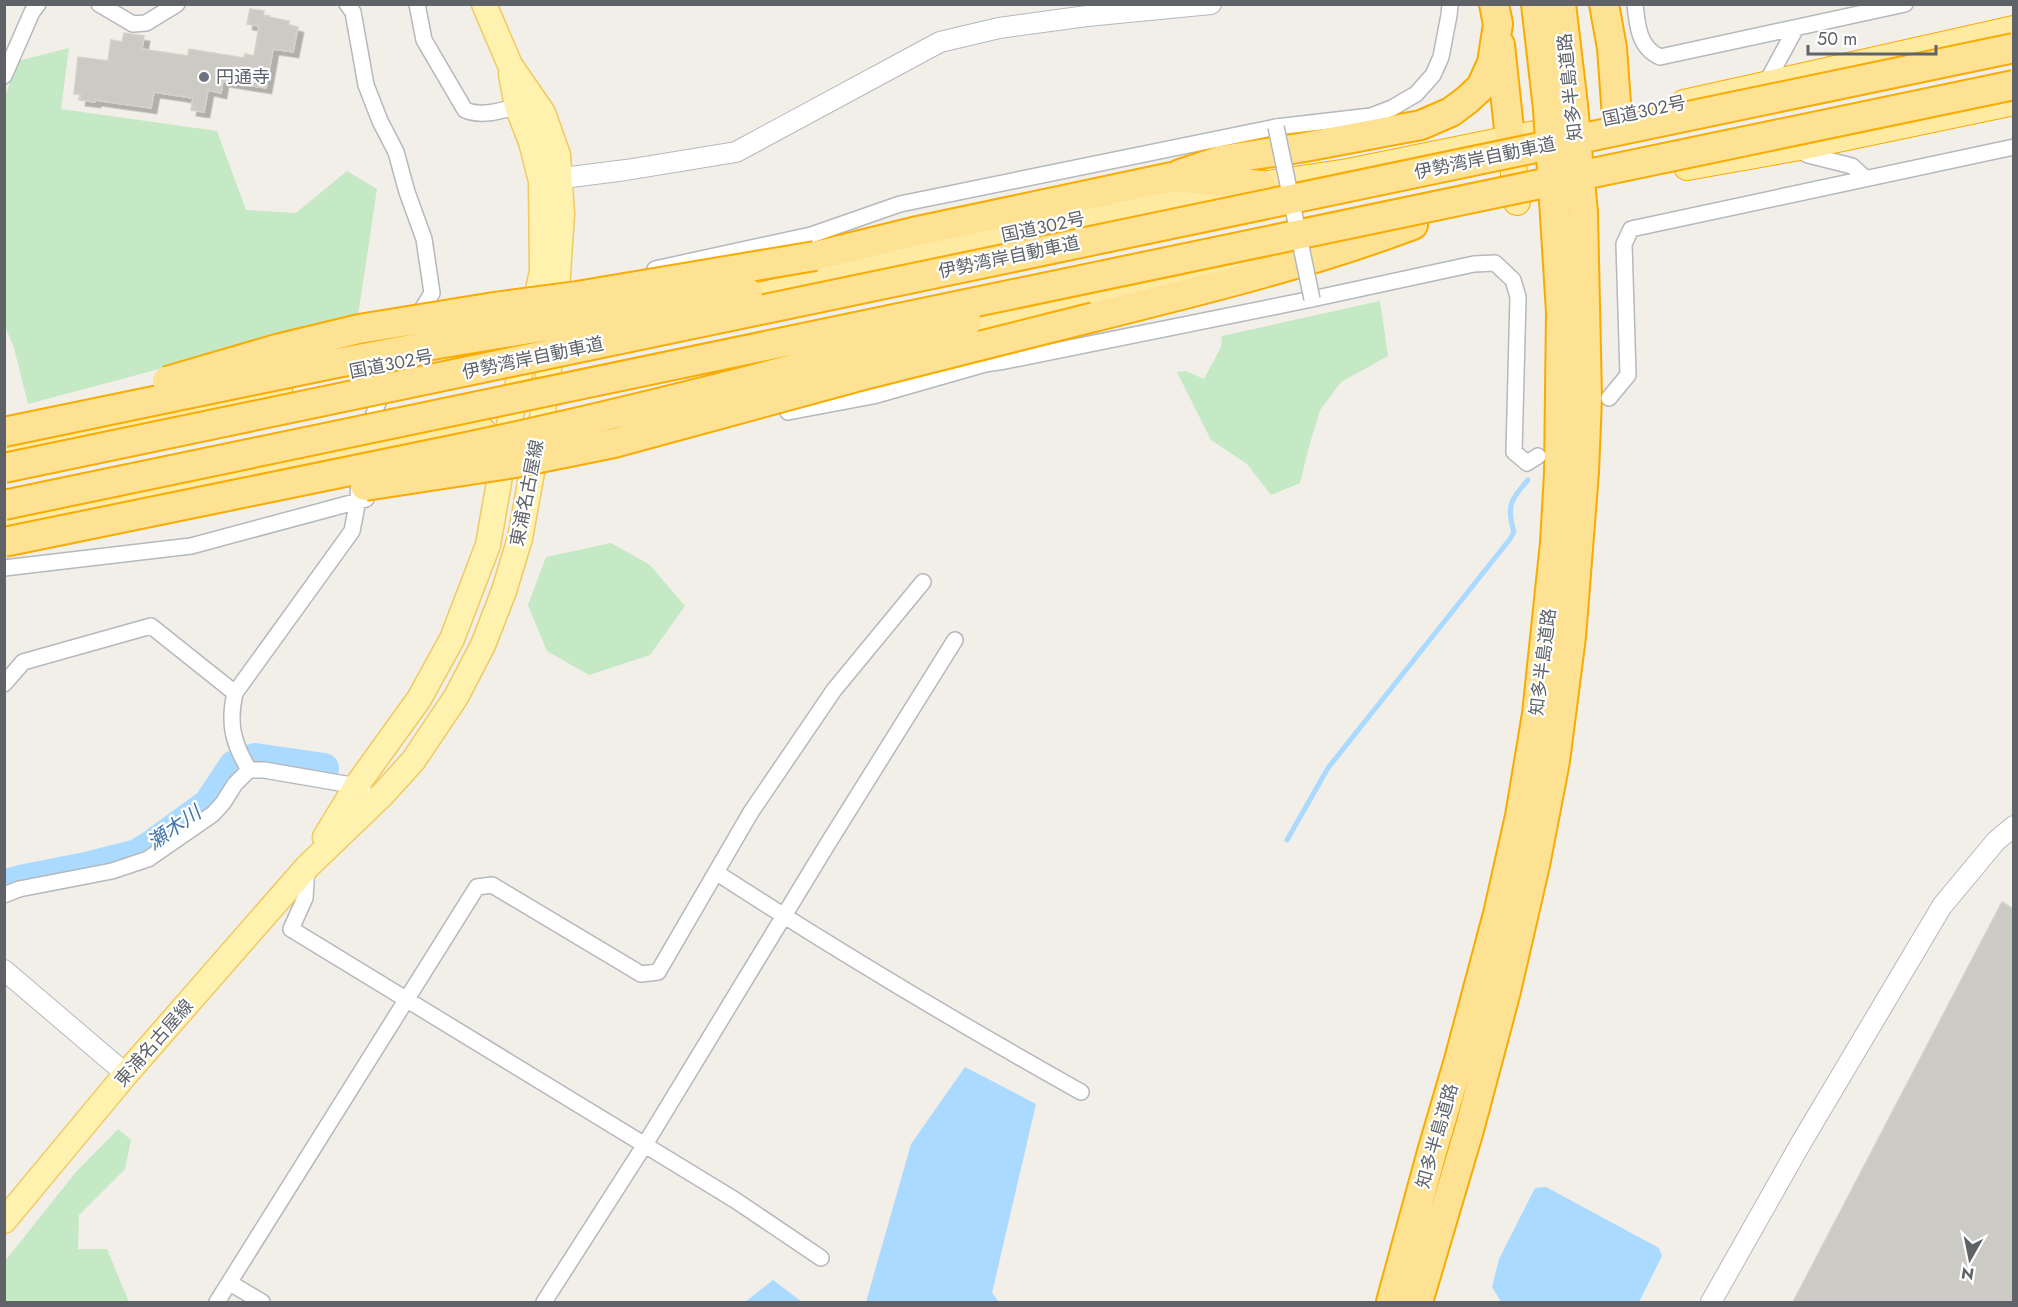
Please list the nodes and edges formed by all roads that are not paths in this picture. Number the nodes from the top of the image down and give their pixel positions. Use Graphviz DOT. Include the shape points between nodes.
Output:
graph roads {
  1 [pos="38,4"];
  2 [pos="99,4"];
  3 [pos="177,4"];
  4 [pos="347,4"];
  5 [pos="417,4"];
  6 [pos="484,4"];
  7 [pos="1211,4"];
  8 [pos="1450,4"];
  9 [pos="1536,4"];
  10 [pos="1561,4"];
  11 [pos="1604,4"];
  12 [pos="1635,4"];
  13 [pos="1905,4"];
  14 [pos="1086,10"];
  15 [pos="1496,14"];
  16 [pos="1796,27"];
  17 [pos="2013,29"];
  18 [pos="2013,48"];
  19 [pos="510,65"];
  20 [pos="4,76"];
  21 [pos="1765,85"];
  22 [pos="2013,85"];
  23 [pos="2013,102"];
  24 [pos="517,106"];
  25 [pos="1561,107"];
  26 [pos="1617,117"];
  27 [pos="1276,127"];
  28 [pos="1510,138"];
  29 [pos="2013,147"];
  30 [pos="1794,148"];
  31 [pos="1172,177"];
  32 [pos="1865,178"];
  33 [pos="550,179"];
  34 [pos="1621,179"];
  35 [pos="1261,185"];
  36 [pos="1517,202"];
  37 [pos="1569,214"];
  38 [pos="1413,225"];
  39 [pos="1082,242"];
  40 [pos="1259,242"];
  41 [pos="558,290"];
  42 [pos="1311,299"];
  43 [pos="554,333"];
  44 [pos="527,339"];
  45 [pos="392,362"];
  46 [pos="1609,398"];
  47 [pos="788,412"];
  48 [pos="542,418"];
  49 [pos="509,425"];
  50 [pos="4,431"];
  51 [pos="4,453"];
  52 [pos="360,453"];
  53 [pos="1538,456"];
  54 [pos="4,468"];
  55 [pos="499,477"];
  56 [pos="358,500"];
  57 [pos="4,505"];
  58 [pos="4,521"];
  59 [pos="45,533"];
  60 [pos="4,542"];
  61 [pos="4,568"];
  62 [pos="923,582"];
  63 [pos="955,640"];
  64 [pos="4,684"];
  65 [pos="235,693"];
  66 [pos="245,764"];
  67 [pos="357,785"];
  68 [pos="383,794"];
  69 [pos="2013,826"];
  70 [pos="306,867"];
  71 [pos="717,873"];
  72 [pos="4,895"];
  73 [pos="784,916"];
  74 [pos="4,970"];
  75 [pos="407,999"];
  76 [pos="126,1074"];
  77 [pos="1081,1092"];
  78 [pos="644,1146"];
  79 [pos="4,1221"];
  80 [pos="821,1258"];
  81 [pos="230,1283"];
  82 [pos="217,1302"];
  83 [pos="262,1302"];
  84 [pos="544,1302"];
  85 [pos="1391,1302"];
  86 [pos="1418,1302"];
  87 [pos="1711,1302"];
  1 -- 20 [label="street"];
  2 -- 3 [label="street" via="133,24 146,23"];
  4 -- 45 [label="street" via="353,12 366,85 396,152 424,239 432,293"];
  5 -- 24 [label="street" via="424,40 465,110 487,112"];
  6 -- 19 [label="main road, 東浦名古屋線"];
  7 -- 14 [label="street"];
  8 -- 27 [label="street" via="1441,57 1433,75 1416,94 1371,116"];
  9 -- 25 [label="highway, 知多半島道路"];
  10 -- 25 [label="highway, 知多半島道路"];
  11 -- 26 [label="highway"];
  12 -- 16 [label="street" via="1642,40 1651,54 1660,57"];
  13 -- 16 [label="street"];
  14 -- 33 [label="street" via="940,42 736,152"];
  15 -- 28 [label="highway"];
  15 -- 31 [label="highway" via="1492,63 1481,87 1451,112 1421,125 1222,160"];
  16 -- 21 [label="street"];
  17 -- 21 [label="highway, 国道302号"];
  18 -- 39 [label="highway, 伊勢湾岸自動車道, bridge"];
  19 -- 24 [label="main road, 東浦名古屋線"];
  19 -- 33 [label="main road, 東浦名古屋線" via="543,113 558,155"];
  21 -- 26 [label="highway, 国道302号"];
  22 -- 40 [label="highway, 伊勢湾岸自動車道, bridge"];
  23 -- 30 [label="highway"];
  24 -- 33 [label="main road, 東浦名古屋線"];
  25 -- 37 [label="highway, 知多半島道路, bridge"];
  26 -- 28 [label="highway, 国道302号"];
  26 -- 34 [label="highway"];
  27 -- 41 [label="street" via="900,204 811,236"];
  27 -- 42 [label="street, bridge"];
  28 -- 35 [label="highway, 国道302号" via="1348,172"];
  28 -- 36 [label="highway"];
  29 -- 32 [label="street"];
  30 -- 32 [label="street" via="1852,166"];
  30 -- 34 [label="highway"];
  31 -- 35 [label="highway"];
  31 -- 50 [label="highway, bridge" via="815,255 359,329 280,348"];
  32 -- 46 [label="street" via="1631,229 1624,244 1628,375"];
  33 -- 41 [label="main road, 東浦名古屋線" via="562,214"];
  33 -- 44 [label="main road, 東浦名古屋線" via="542,271"];
  34 -- 36 [label="highway"];
  35 -- 43 [label="highway, 国道302号" via="1059,222 764,295"];
  36 -- 38 [label="highway"];
  37 -- 85 [label="highway, 知多半島道路" via="1561,312 1554,554 1537,714 1498,914"];
  37 -- 86 [label="highway, 知多半島道路" via="1587,398 1571,637 1555,762 1505,995"];
  38 -- 48 [label="highway"];
  38 -- 59 [label="highway, bridge" via="1293,265 614,442 515,464"];
  39 -- 50 [label="highway, bridge" via="438,344"];
  39 -- 54 [label="highway, 伊勢湾岸自動車道, bridge"];
  40 -- 57 [label="highway, 伊勢湾岸自動車道, bridge"];
  40 -- 59 [label="highway, bridge" via="735,386 458,449"];
  41 -- 43 [label="main road, 東浦名古屋線"];
  42 -- 47 [label="street" via="985,364 873,396"];
  42 -- 53 [label="street" via="1474,264 1495,263 1513,280 1518,297 1514,452 1527,463"];
  43 -- 44 [label="highway, 国道302号"];
  43 -- 48 [label="main road, 東浦名古屋線"];
  44 -- 45 [label="highway, 国道302号"];
  44 -- 49 [label="main road, 東浦名古屋線"];
  45 -- 51 [label="highway, 国道302号"];
  45 -- 52 [label="street"];
  48 -- 49 [label="highway"];
  48 -- 68 [label="main road, 東浦名古屋線" via="520,538 483,645 456,697 413,760"];
  49 -- 52 [label="highway"];
  49 -- 55 [label="main road, 東浦名古屋線"];
  52 -- 56 [label="street"];
  52 -- 58 [label="highway"];
  55 -- 56 [label="street"];
  55 -- 67 [label="main road, 東浦名古屋線" via="488,545 452,639 419,699"];
  56 -- 61 [label="street" via="191,546"];
  56 -- 65 [label="street" via="352,531"];
  59 -- 60 [label="highway, bridge"];
  62 -- 71 [label="street" via="834,690 752,812"];
  63 -- 73 [label="street"];
  64 -- 65 [label="street" via="24,662 151,626"];
  65 -- 66 [label="street" via="231,726"];
  66 -- 67 [label="street"];
  66 -- 72 [label="street" via="213,814 148,859"];
  67 -- 68 [label="street"];
  67 -- 70 [label="main road, 東浦名古屋線"];
  68 -- 70 [label="main road, 東浦名古屋線"];
  69 -- 87 [label="street" via="1942,906"];
  70 -- 75 [label="street" via="305,898 291,929"];
  70 -- 76 [label="main road, 東浦名古屋線"];
  71 -- 73 [label="street"];
  71 -- 75 [label="street" via="658,972 641,974 492,885 477,887"];
  73 -- 77 [label="street" via="963,1026"];
  73 -- 78 [label="street"];
  74 -- 76 [label="street"];
  75 -- 78 [label="street"];
  75 -- 81 [label="street"];
  76 -- 79 [label="main road, 東浦名古屋線"];
  78 -- 80 [label="street" via="735,1200"];
  78 -- 84 [label="street"];
  81 -- 82 [label="street"];
  81 -- 83 [label="street"];
}
